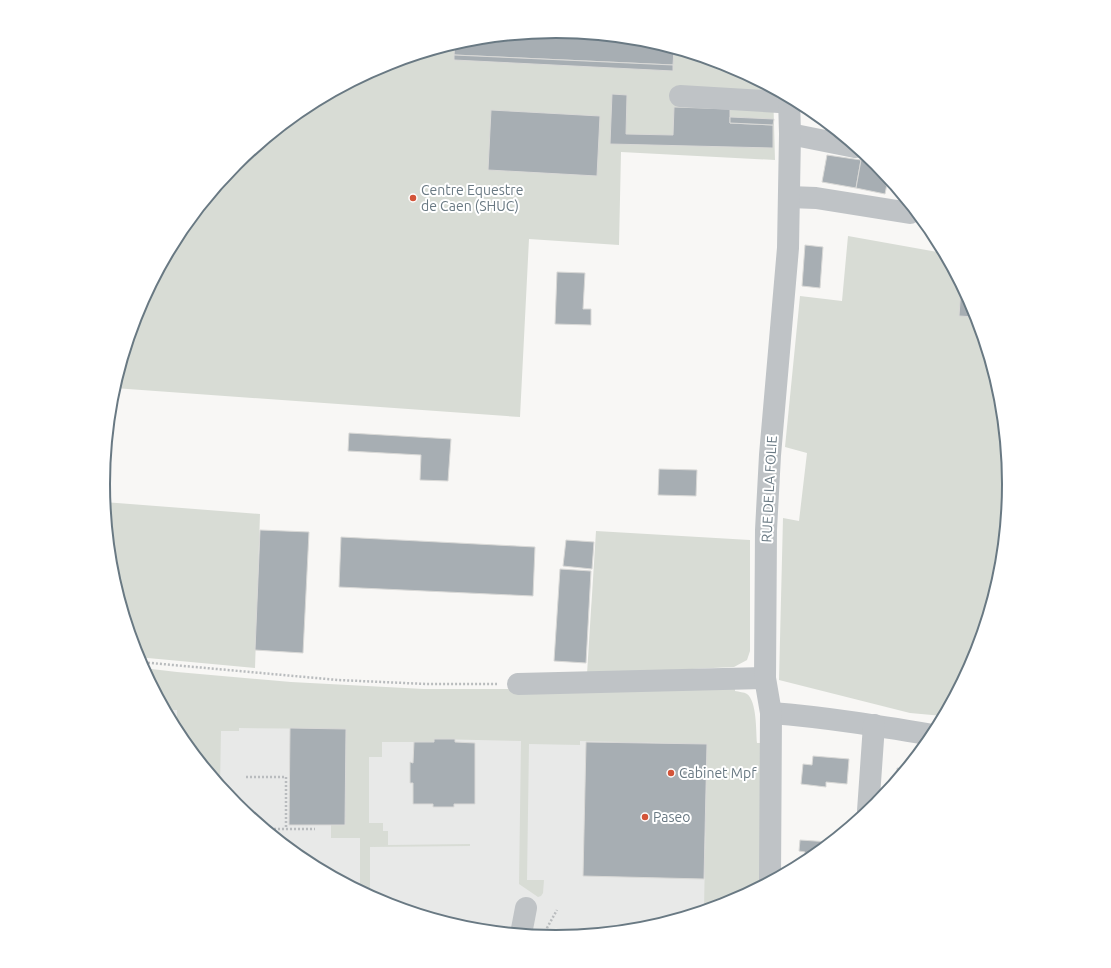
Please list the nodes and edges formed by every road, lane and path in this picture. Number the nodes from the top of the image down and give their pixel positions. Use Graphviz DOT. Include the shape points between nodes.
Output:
graph roads {
  1 [pos="680,96"];
  2 [pos="783,101"];
  3 [pos="789,105"];
  4 [pos="790,134"];
  5 [pos="845,145"];
  6 [pos="789,198"];
  7 [pos="910,213"];
  8 [pos="147,663"];
  9 [pos="765,678"];
  10 [pos="518,684"];
  11 [pos="771,713"];
  12 [pos="874,725"];
  13 [pos="925,734"];
  14 [pos="246,777"];
  15 [pos="869,801"];
  16 [pos="273,829"];
  17 [pos="286,829"];
  18 [pos="315,829"];
  19 [pos="770,874"];
  20 [pos="526,908"];
  21 [pos="557,910"];
  22 [pos="522,929"];
  23 [pos="547,930"];
  1 -- 2 [label="street"];
  3 -- 4 [label="street, RUE DE LA FOLIE"];
  4 -- 5 [label="street"];
  4 -- 6 [label="street, RUE DE LA FOLIE"];
  6 -- 7 [label="street" via="816,198"];
  6 -- 9 [label="street, RUE DE LA FOLIE" via="788,248 769,462"];
  8 -- 10 [label="path" via="338,680 426,684"];
  9 -- 10 [label="street"];
  9 -- 11 [label="street, RUE DE LA FOLIE"];
  11 -- 12 [label="street"];
  11 -- 19 [label="street, RUE DE LA FOLIE"];
  12 -- 13 [label="street"];
  12 -- 15 [label="street"];
  14 -- 17 [label="path" via="286,777"];
  16 -- 17 [label="path"];
  17 -- 18 [label="path"];
  20 -- 22 [label="street"];
  21 -- 23 [label="path"];
}
